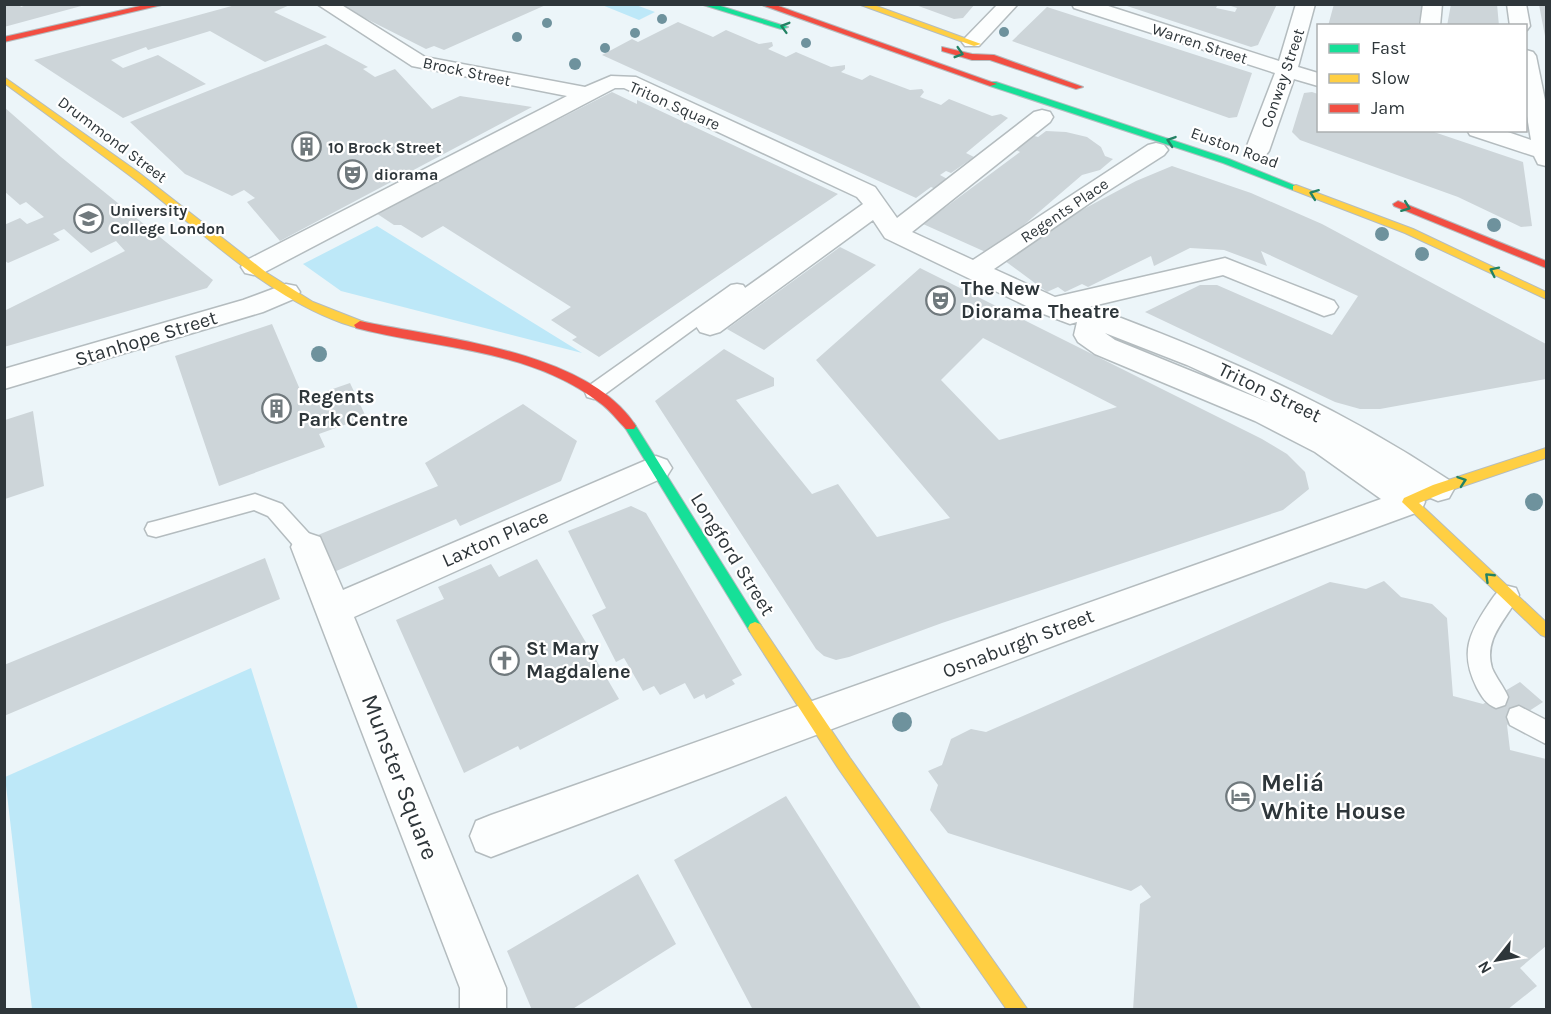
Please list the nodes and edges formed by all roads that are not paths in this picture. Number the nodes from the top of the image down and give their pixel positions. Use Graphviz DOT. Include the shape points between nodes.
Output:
graph roads {
  1 [pos="162,4"];
  2 [pos="326,4"];
  3 [pos="704,4"];
  4 [pos="763,4"];
  5 [pos="803,4"];
  6 [pos="862,4"];
  7 [pos="1009,4"];
  8 [pos="1306,4"];
  9 [pos="1433,4"];
  10 [pos="1516,4"];
  11 [pos="1086,5"];
  12 [pos="1430,24"];
  13 [pos="1520,24"];
  14 [pos="871,26"];
  15 [pos="799,31"];
  16 [pos="820,37"];
  17 [pos="4,40"];
  18 [pos="972,42"];
  19 [pos="927,43"];
  20 [pos="903,54"];
  21 [pos="1527,54"];
  22 [pos="1546,56"];
  23 [pos="991,57"];
  24 [pos="1527,59"];
  25 [pos="1287,70"];
  26 [pos="4,79"];
  27 [pos="1317,80"];
  28 [pos="1090,91"];
  29 [pos="588,94"];
  30 [pos="1042,117"];
  31 [pos="1483,132"];
  32 [pos="1156,150"];
  33 [pos="1257,151"];
  34 [pos="1546,156"];
  35 [pos="1383,198"];
  36 [pos="877,206"];
  37 [pos="894,233"];
  38 [pos="1546,265"];
  39 [pos="254,267"];
  40 [pos="974,271"];
  41 [pos="737,289"];
  42 [pos="286,292"];
  43 [pos="1546,296"];
  44 [pos="1051,307"];
  45 [pos="1324,307"];
  46 [pos="710,326"];
  47 [pos="4,379"];
  48 [pos="594,392"];
  49 [pos="1546,453"];
  50 [pos="656,468"];
  51 [pos="1424,495"];
  52 [pos="156,529"];
  53 [pos="308,547"];
  54 [pos="1508,595"];
  55 [pos="334,610"];
  56 [pos="1546,631"];
  57 [pos="1496,697"];
  58 [pos="1519,717"];
  59 [pos="815,719"];
  60 [pos="1546,733"];
  61 [pos="491,836"];
  62 [pos="483,1010"];
  63 [pos="1019,1010"];
  1 -- 17 [label="main road"];
  2 -- 29 [label="street, Brock Street" via="419,62"];
  15 -- 3 [label="main road, one-way"];
  4 -- 20 [label="main road" via="837,27"];
  5 -- 14 [label="main road"];
  6 -- 18 [label="main road"];
  7 -- 18 [label="street"];
  8 -- 25 [label="street, Conway Street"];
  9 -- 12 [label="street"];
  10 -- 13 [label="street"];
  11 -- 25 [label="street, Warren Street"];
  16 -- 20 [label="main road"];
  18 -- 23 [label="main road" via="984,47"];
  19 -- 23 [label="main road, one-way" via="972,57"];
  43 -- 20 [label="main road, Euston Road, one-way" via="1409,231 1334,202 1170,141"];
  21 -- 22 [label="street"];
  23 -- 28 [label="main road"];
  24 -- 34 [label="street"];
  25 -- 27 [label="street, Warren Street"];
  25 -- 33 [label="street, Conway Street"];
  26 -- 39 [label="main road, Drummond Street"];
  29 -- 36 [label="street, Triton Square" via="611,82 628,82 866,192"];
  29 -- 39 [label="street, Triton Square"];
  30 -- 37 [label="street"];
  31 -- 34 [label="street"];
  32 -- 40 [label="street, Regents Place"];
  35 -- 38 [label="main road, one-way"];
  36 -- 37 [label="street"];
  36 -- 46 [label="street"];
  37 -- 40 [label="street, Triton Street"];
  39 -- 42 [label="main road, Drummond Street"];
  40 -- 44 [label="street, Triton Street"];
  41 -- 48 [label="lane"];
  42 -- 47 [label="street, Stanhope Street" via="253,306"];
  42 -- 48 [label="main road, Longford Street" via="340,319 555,370"];
  44 -- 45 [label="street" via="1225,266"];
  44 -- 51 [label="street, Triton Street" via="1090,324 1088,335 1105,346 1266,413"];
  48 -- 50 [label="main road, Longford Street" via="612,404"];
  51 -- 49 [label="main road, Osnaburgh Street, one-way"];
  50 -- 55 [label="street, Laxton Place"];
  50 -- 59 [label="main road, Longford Street"];
  54 -- 51 [label="main road, one-way"];
  51 -- 59 [label="street, Osnaburgh Street" via="1157,590"];
  52 -- 53 [label="lane" via="255,502 275,510"];
  53 -- 55 [label="street, Munster Square"];
  54 -- 56 [label="main road"];
  54 -- 57 [label="lane" via="1486,627 1477,650 1481,676"];
  55 -- 62 [label="street, Munster Square" via="483,988"];
  58 -- 60 [label="lane"];
  59 -- 61 [label="street, Osnaburgh Street"];
  59 -- 63 [label="main road, Longford Street"];
}
